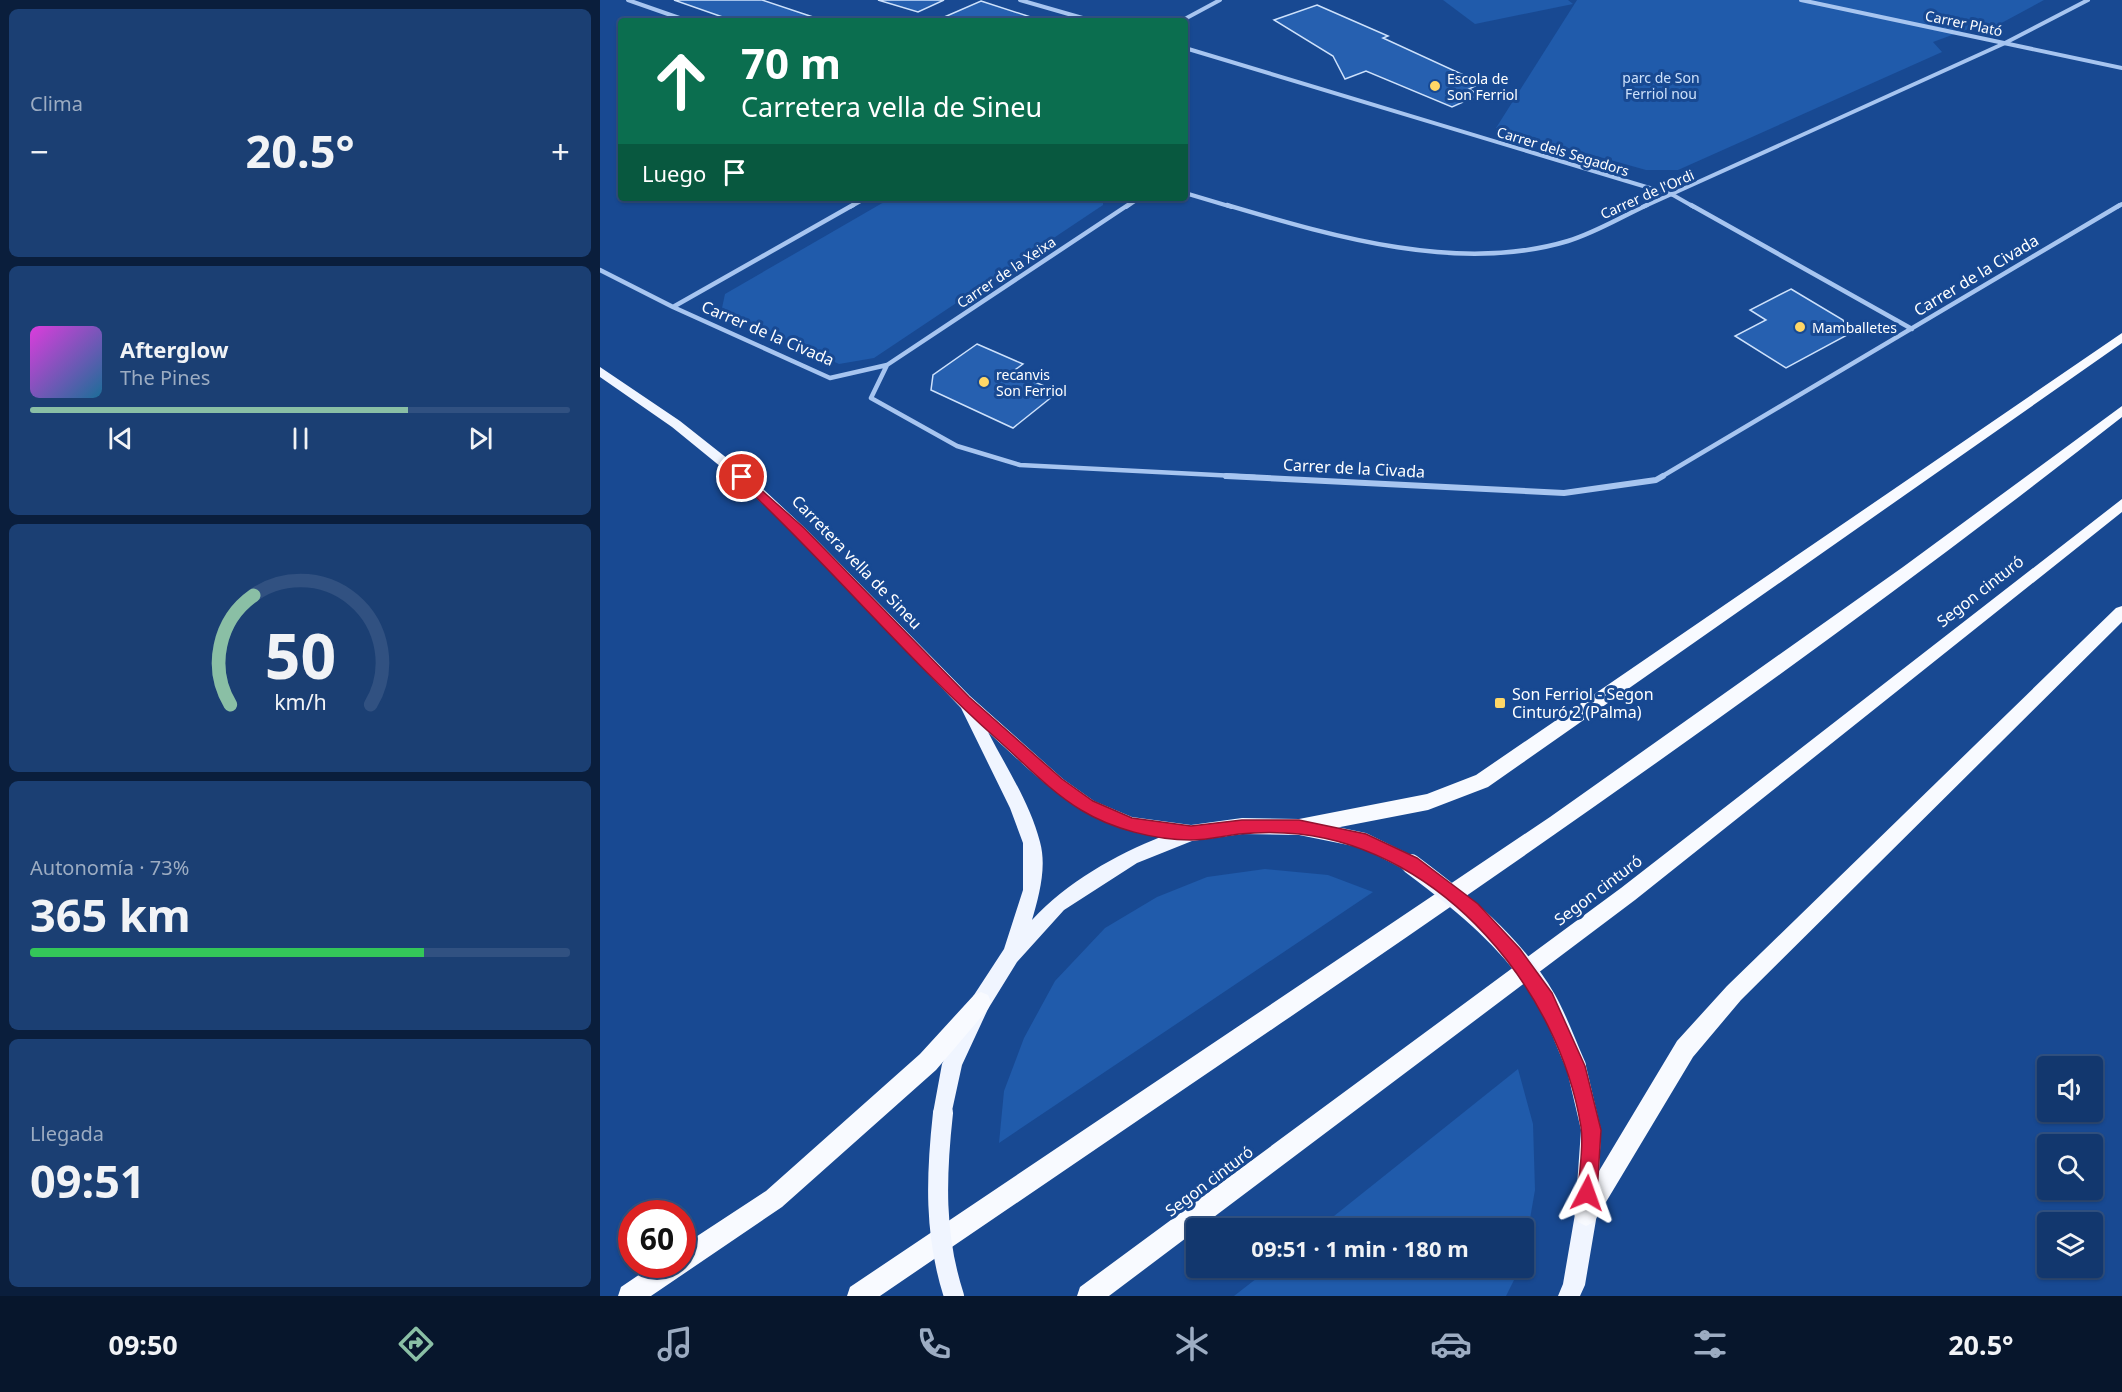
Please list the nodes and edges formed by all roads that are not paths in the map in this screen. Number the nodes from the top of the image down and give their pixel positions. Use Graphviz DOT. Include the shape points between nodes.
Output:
graph roads {
  1 [pos="628,0"];
  2 [pos="1020,0"];
  3 [pos="1220,0"];
  4 [pos="1801,0"];
  5 [pos="2088,0"];
  6 [pos="679,18"];
  7 [pos="1083,18"];
  8 [pos="1187,18"];
  9 [pos="2005,43"];
  10 [pos="1188,49"];
  11 [pos="2122,68"];
  12 [pos="1188,194"];
  13 [pos="1674,195"];
  14 [pos="861,201"];
  15 [pos="1134,201"];
  16 [pos="2122,204"];
  17 [pos="600,270"];
  18 [pos="673,306"];
  19 [pos="1912,329"];
  20 [pos="2122,337"];
  21 [pos="886,365"];
  22 [pos="600,371"];
  23 [pos="2122,410"];
  24 [pos="2122,504"];
  25 [pos="2122,612"];
  26 [pos="964,701"];
  27 [pos="1299,827"];
  28 [pos="1191,833"];
  29 [pos="1011,956"];
  30 [pos="981,1002"];
  31 [pos="1586,1214"];
  32 [pos="696,1252"];
  33 [pos="656,1278"];
  34 [pos="1572,1292"];
  35 [pos="630,1296"];
  36 [pos="859,1296"];
  37 [pos="954,1296"];
  38 [pos="1089,1296"];
  1 -- 6 [label="street"];
  2 -- 7 [label="street"];
  3 -- 8 [label="street"];
  4 -- 9 [label="street, Carrer Plató"];
  5 -- 9 [label="street, Carrer de l'Ordi"];
  9 -- 11 [label="street, Carrer Plató"];
  9 -- 13 [label="street, Carrer de l'Ordi"];
  10 -- 13 [label="street, Carrer dels Segadors"];
  12 -- 13 [label="street, Carrer de l'Ordi" via="1332,236 1406,249 1499,253 1568,241"];
  13 -- 19 [label="street, Carrer dels Segadors"];
  14 -- 18 [label="street"];
  15 -- 21 [label="street, Carrer de la Xeixa"];
  16 -- 19 [label="street, Carrer de la Civada"];
  17 -- 18 [label="street, Carrer de la Civada"];
  18 -- 21 [label="street, Carrer de la Civada" via="830,378"];
  19 -- 21 [label="street, Carrer de la Civada" via="1656,480 1564,493 1020,465 957,446 871,398"];
  20 -- 27 [label="highway" via="1482,781 1428,802"];
  22 -- 26 [label="main road, Carretera vella de Sineu" via="742,477 800,531"];
  23 -- 36 [label="highway" via="1944,545 1557,823"];
  24 -- 38 [label="highway, Segon cinturó" via="1628,894"];
  25 -- 31 [label="highway" via="1734,993 1685,1049"];
  26 -- 28 [label="main road, Carretera vella de Sineu" via="1057,784 1088,806 1131,824"];
  26 -- 29 [label="main road, Carretera vella de Sineu" via="1032,843 1032,890"];
  27 -- 28 [label="main road" via="1242,826"];
  27 -- 31 [label="main road, bridge" via="1366,841 1411,864 1472,910 1514,955 1546,999 1576,1066 1591,1130"];
  28 -- 29 [label="main road" via="1131,857 1058,904"];
  29 -- 30 [label="main road"];
  30 -- 32 [label="highway" via="928,1062 792,1184"];
  30 -- 37 [label="main road, bridge" via="952,1064 935,1186 944,1272"];
  31 -- 34 [label="main road"];
  33 -- 35 [label="highway"];
}
